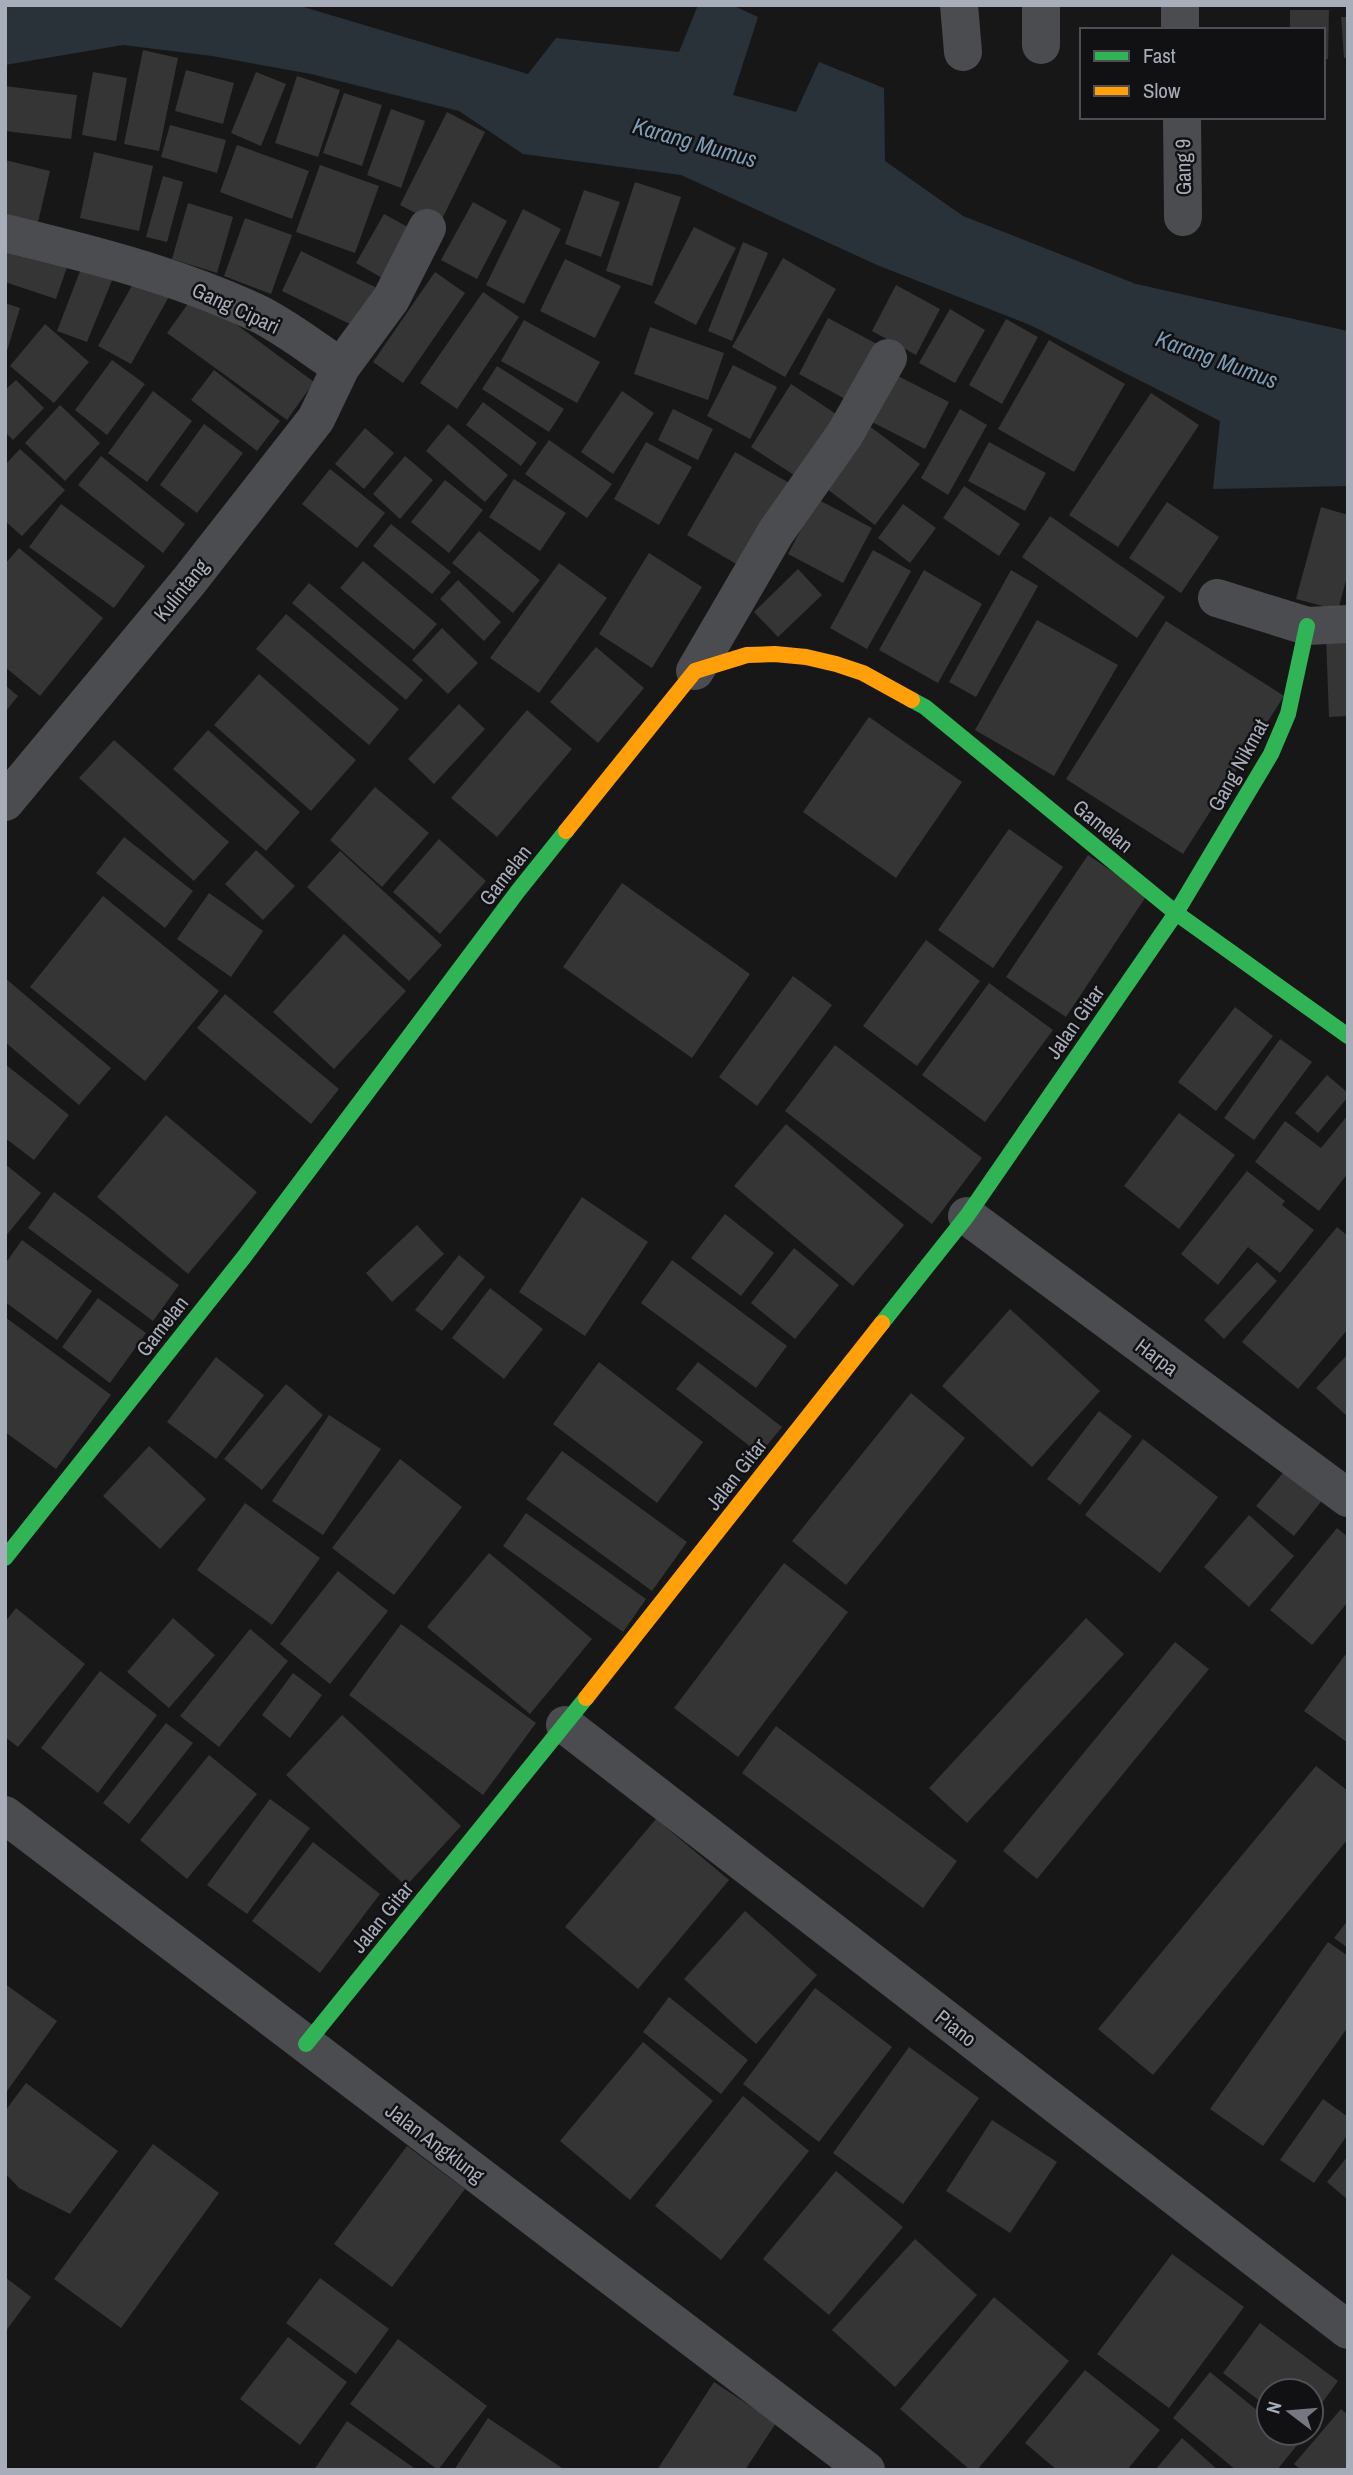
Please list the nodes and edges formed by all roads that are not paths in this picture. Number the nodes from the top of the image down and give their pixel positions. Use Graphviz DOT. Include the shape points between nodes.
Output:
graph roads {
  1 [pos="959,5"];
  2 [pos="1041,5"];
  3 [pos="1180,5"];
  4 [pos="1180,28"];
  5 [pos="1041,45"];
  6 [pos="962,52"];
  7 [pos="1182,119"];
  8 [pos="1183,218"];
  9 [pos="427,228"];
  10 [pos="5,233"];
  11 [pos="888,358"];
  12 [pos="341,367"];
  13 [pos="1217,597"];
  14 [pos="1348,624"];
  15 [pos="1307,626"];
  16 [pos="695,671"];
  17 [pos="5,803"];
  18 [pos="1176,913"];
  19 [pos="1348,1036"];
  20 [pos="967,1216"];
  21 [pos="1348,1498"];
  22 [pos="5,1558"];
  23 [pos="565,1725"];
  24 [pos="5,1815"];
  25 [pos="306,2044"];
  26 [pos="1348,2330"];
  27 [pos="866,2470"];
  1 -- 6 [label="street"];
  2 -- 5 [label="street"];
  3 -- 4 [label="street"];
  7 -- 8 [label="street, Gang 9"];
  9 -- 12 [label="street" via="391,299"];
  10 -- 12 [label="street, Gang Cipari" via="165,275 258,313"];
  11 -- 16 [label="street" via="845,434 776,532"];
  12 -- 17 [label="street, Kulintang" via="316,419"];
  13 -- 15 [label="street"];
  14 -- 15 [label="street"];
  15 -- 18 [label="street, Gang Nikmat" via="1280,737"];
  16 -- 18 [label="street, Gamelan" via="747,655 829,661 862,673 925,707"];
  16 -- 22 [label="street, Gamelan" via="518,891 244,1257"];
  18 -- 19 [label="street, Gamelan"];
  18 -- 20 [label="street, Jalan Gitar"];
  20 -- 21 [label="street, Harpa"];
  20 -- 23 [label="street, Jalan Gitar"];
  23 -- 25 [label="street, Jalan Gitar"];
  23 -- 26 [label="street, Piano"];
  24 -- 25 [label="street, Jalan Angklung"];
  25 -- 27 [label="street, Jalan Angklung"];
}
